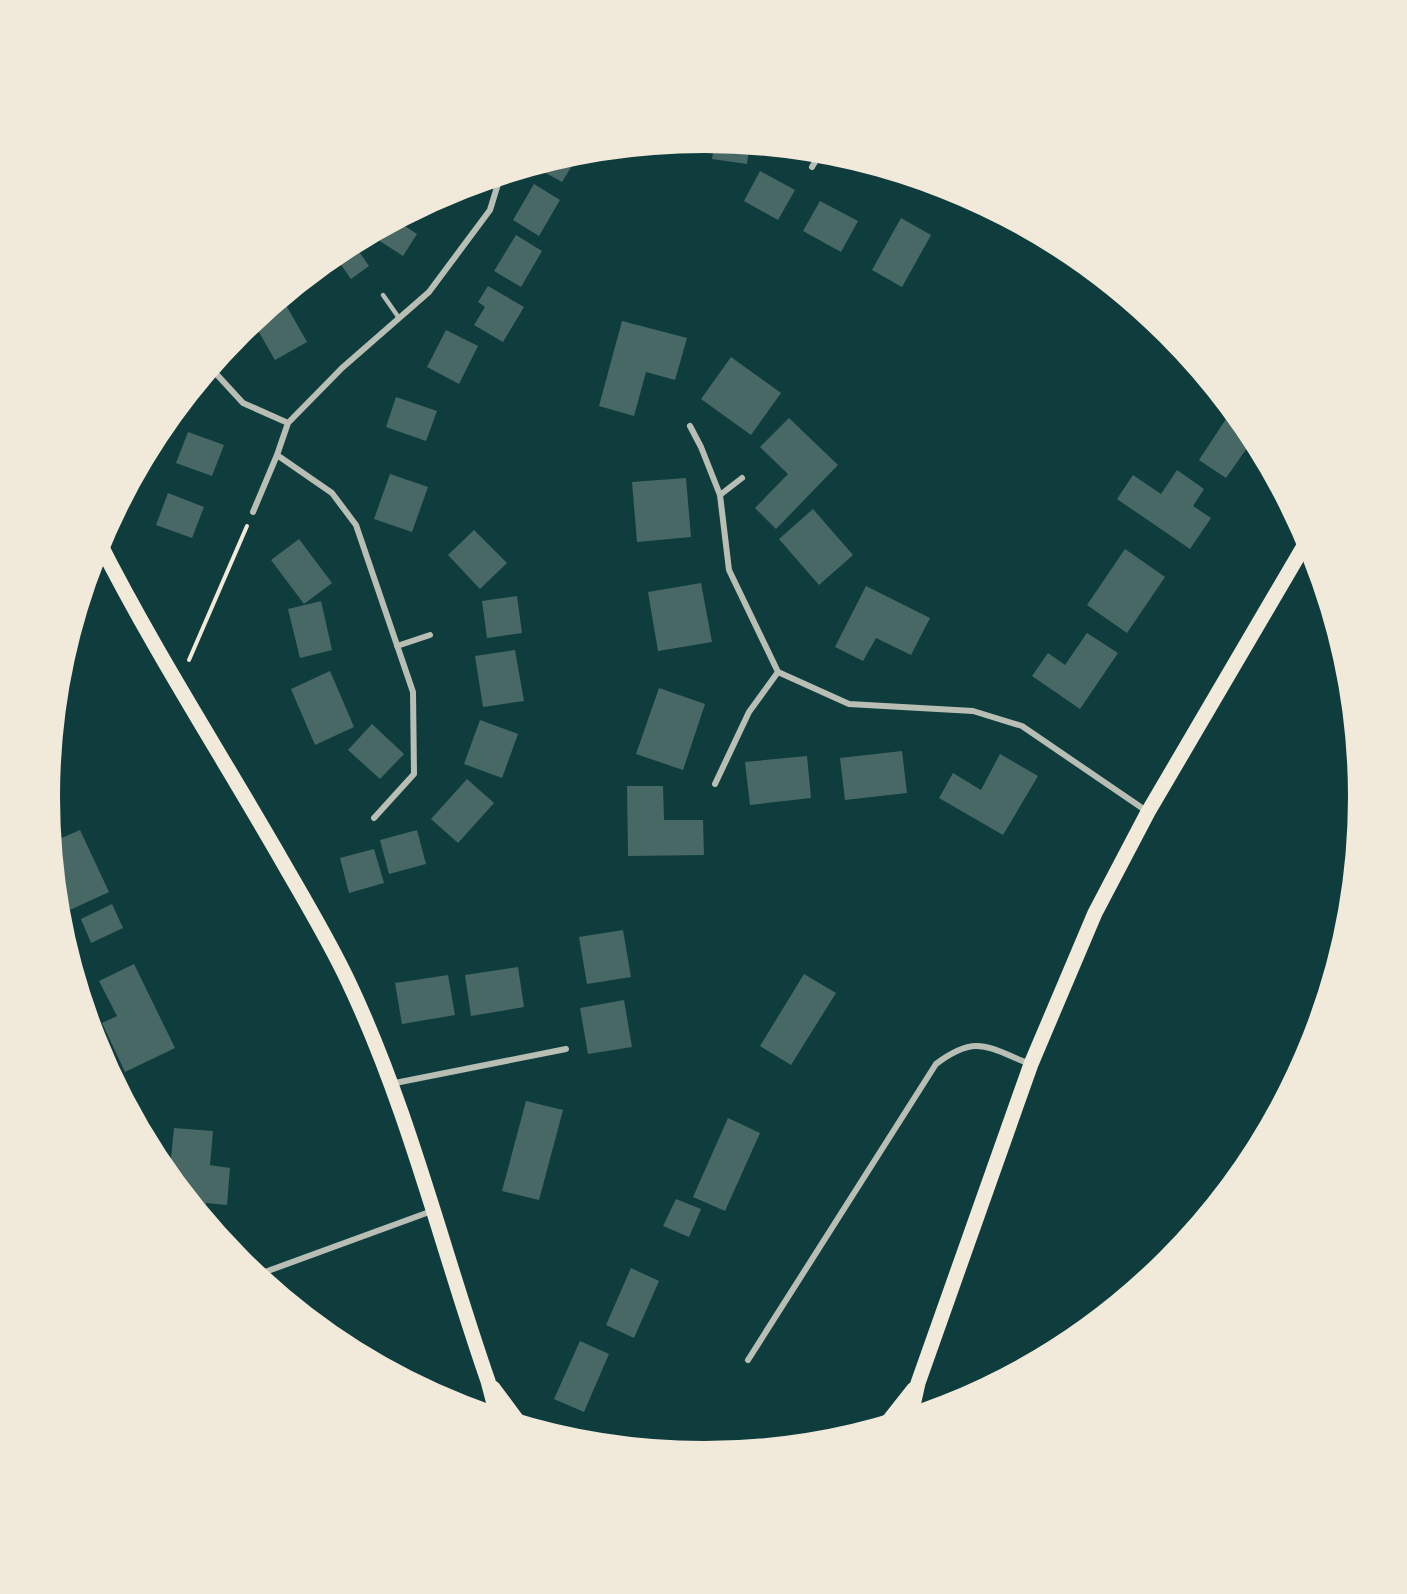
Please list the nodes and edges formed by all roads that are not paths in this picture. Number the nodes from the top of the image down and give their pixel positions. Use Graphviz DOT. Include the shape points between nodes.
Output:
graph roads {
  1 [pos="817,159"];
  2 [pos="812,167"];
  3 [pos="499,182"];
  4 [pos="383,295"];
  5 [pos="399,318"];
  6 [pos="214,372"];
  7 [pos="288,423"];
  8 [pos="690,426"];
  9 [pos="277,455"];
  10 [pos="742,478"];
  11 [pos="720,495"];
  12 [pos="253,512"];
  13 [pos="1302,549"];
  14 [pos="104,552"];
  15 [pos="430,635"];
  16 [pos="397,646"];
  17 [pos="778,672"];
  18 [pos="715,784"];
  19 [pos="1148,812"];
  20 [pos="374,818"];
  21 [pos="566,1049"];
  22 [pos="1031,1064"];
  23 [pos="390,1084"];
  24 [pos="432,1211"];
  25 [pos="264,1272"];
  26 [pos="748,1360"];
  27 [pos="488,1381"];
  28 [pos="918,1383"];
  29 [pos="496,1411"];
  30 [pos="912,1411"];
  31 [pos="514,1417"];
  32 [pos="892,1417"];
  1 -- 2 [label="street"];
  3 -- 5 [label="street" via="490,210 429,292"];
  4 -- 5 [label="lane"];
  5 -- 7 [label="street"];
  6 -- 7 [label="street" via="243,403"];
  7 -- 9 [label="street"];
  8 -- 11 [label="street"];
  9 -- 12 [label="street"];
  9 -- 16 [label="street" via="332,493 357,525"];
  10 -- 11 [label="street"];
  11 -- 17 [label="street" via="729,570"];
  13 -- 19 [label="main road"];
  14 -- 23 [label="main road" via="331,947 367,1023"];
  15 -- 16 [label="street"];
  16 -- 20 [label="street" via="413,692 414,774"];
  17 -- 18 [label="street" via="749,712"];
  17 -- 19 [label="street" via="849,704 973,711 1022,726"];
  19 -- 22 [label="main road" via="1095,913"];
  21 -- 23 [label="street"];
  22 -- 26 [label="street" via="988,1047 971,1045 936,1064"];
  22 -- 28 [label="main road"];
  23 -- 24 [label="main road"];
  24 -- 25 [label="street"];
  24 -- 27 [label="main road"];
  27 -- 29 [label="main road"];
  27 -- 31 [label="main road"];
  28 -- 30 [label="main road"];
  28 -- 32 [label="main road"];
}
